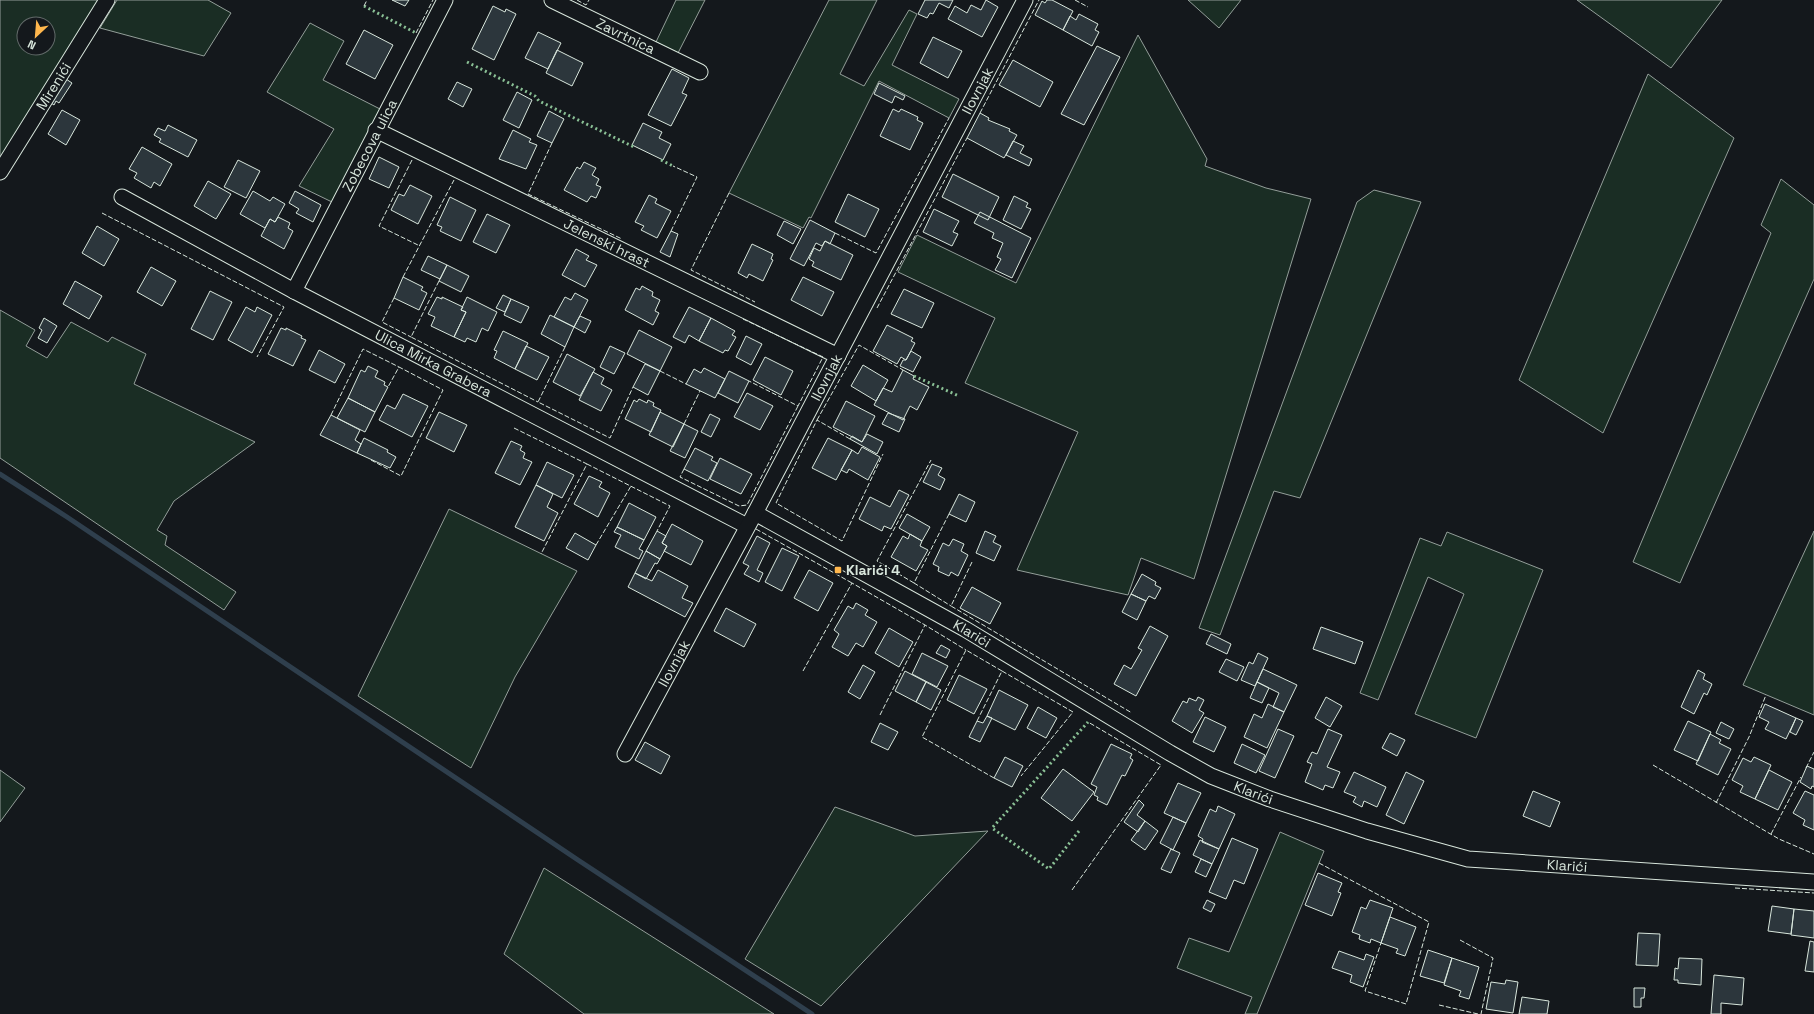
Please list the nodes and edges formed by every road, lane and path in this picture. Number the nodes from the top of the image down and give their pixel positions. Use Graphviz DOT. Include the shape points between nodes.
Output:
graph roads {
  1 [pos="107,0"];
  2 [pos="444,0"];
  3 [pos="552,0"];
  4 [pos="1025,0"];
  5 [pos="700,72"];
  6 [pos="376,130"];
  7 [pos="0,172"];
  8 [pos="122,197"];
  9 [pos="294,291"];
  10 [pos="838,356"];
  11 [pos="755,513"];
  12 [pos="748,526"];
  13 [pos="625,754"];
  14 [pos="1814,882"];
  1 -- 7 [label="street, Mirenići"];
  2 -- 6 [label="street, Zobecova ulica"];
  3 -- 5 [label="street, Zavrtnica"];
  4 -- 10 [label="street, Ilovnjak"];
  6 -- 9 [label="street, Zobecova ulica"];
  6 -- 10 [label="street, Jelenski hrast"];
  8 -- 9 [label="street, Ulica Mirka Grabera"];
  9 -- 12 [label="street, Ulica Mirka Grabera"];
  10 -- 11 [label="street, Ilovnjak"];
  11 -- 12 [label="street, Ilovnjak"];
  11 -- 14 [label="street, Klarići" via="965,629 1170,754 1211,776 1270,799 1367,831 1468,859"];
  12 -- 13 [label="street, Ilovnjak"];
}
